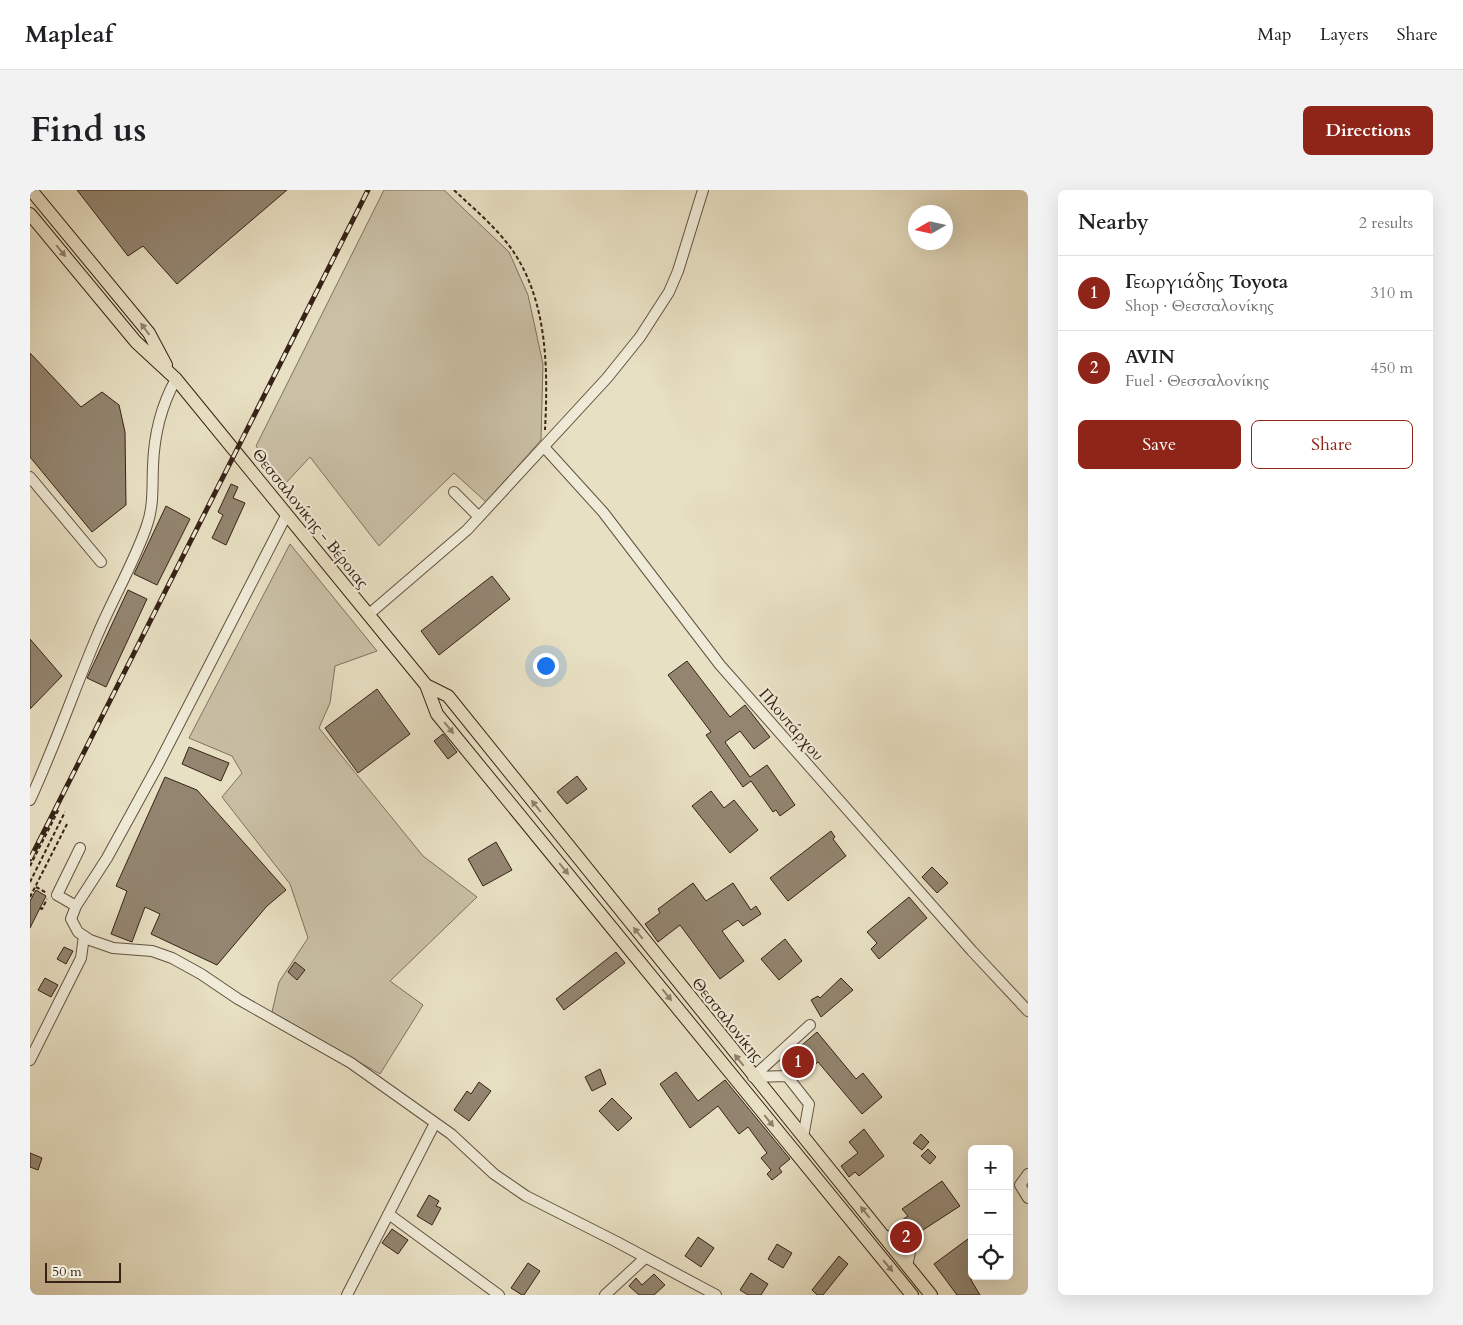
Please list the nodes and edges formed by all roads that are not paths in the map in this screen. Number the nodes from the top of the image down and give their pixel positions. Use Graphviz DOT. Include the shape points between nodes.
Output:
graph roads {
  1 [pos="31,190"];
  2 [pos="703,190"];
  3 [pos="30,214"];
  4 [pos="172,375"];
  5 [pos="544,447"];
  6 [pos="30,477"];
  7 [pos="454,492"];
  8 [pos="287,514"];
  9 [pos="479,517"];
  10 [pos="101,562"];
  11 [pos="368,615"];
  12 [pos="426,685"];
  13 [pos="502,762"];
  14 [pos="489,777"];
  15 [pos="30,800"];
  16 [pos="80,848"];
  17 [pos="76,906"];
  18 [pos="84,936"];
  19 [pos="1028,1011"];
  20 [pos="810,1025"];
  21 [pos="30,1060"];
  22 [pos="753,1077"];
  23 [pos="435,1123"];
  24 [pos="802,1137"];
  25 [pos="1028,1174"];
  26 [pos="1028,1198"];
  27 [pos="390,1215"];
  28 [pos="645,1258"];
  29 [pos="917,1278"];
  30 [pos="909,1291"];
  31 [pos="348,1295"];
  32 [pos="499,1295"];
  33 [pos="605,1295"];
  34 [pos="716,1295"];
  35 [pos="931,1295"];
  4 -- 1 [label="main road, Θεσσαλονίκης - Βέροιας, one-way" via="149,333"];
  2 -- 5 [label="street" via="686,251 669,292 629,350"];
  3 -- 4 [label="main road, Θεσσαλονίκης - Βέροιας, one-way" via="136,342"];
  4 -- 8 [label="main road, Θεσσαλονίκης - Βέροιας"];
  4 -- 15 [label="street" via="155,437 154,499 147,525 112,600 73,692 55,747"];
  5 -- 9 [label="street"];
  5 -- 19 [label="street, Πλουτάρχου" via="603,512 720,665 972,952"];
  6 -- 10 [label="street"];
  7 -- 9 [label="street"];
  8 -- 11 [label="main road, Θεσσαλονίκης - Βέροιας"];
  8 -- 17 [label="street" via="158,765"];
  9 -- 11 [label="street"];
  11 -- 12 [label="main road, Θεσσαλονίκης - Βέροιας"];
  12 -- 13 [label="main road, Θεσσαλονίκης - Βέροιας" via="448,696"];
  12 -- 14 [label="main road, Θεσσαλονίκης - Βέροιας, one-way" via="437,714"];
  22 -- 13 [label="main road, Θεσσαλονίκης, one-way"];
  14 -- 30 [label="main road, Θεσσαλονίκης, one-way"];
  16 -- 17 [label="street" via="56,895"];
  17 -- 18 [label="street" via="71,919"];
  18 -- 21 [label="street" via="81,958"];
  18 -- 23 [label="street" via="113,948 152,951 172,958 351,1063"];
  20 -- 22 [label="street"];
  22 -- 24 [label="main road, Θεσσαλονίκης"];
  22 -- 24 [label="street" via="787,1076 809,1104"];
  23 -- 27 [label="street" via="402,1184"];
  23 -- 28 [label="street" via="494,1174 526,1196"];
  29 -- 24 [label="main road, Θεσσαλονίκης, one-way"];
  25 -- 26 [label="street" via="1020,1185"];
  27 -- 31 [label="street"];
  27 -- 32 [label="street"];
  28 -- 33 [label="street"];
  28 -- 34 [label="street"];
  29 -- 30 [label="main road"];
  29 -- 35 [label="main road, Θεσσαλονίκης"];
}
